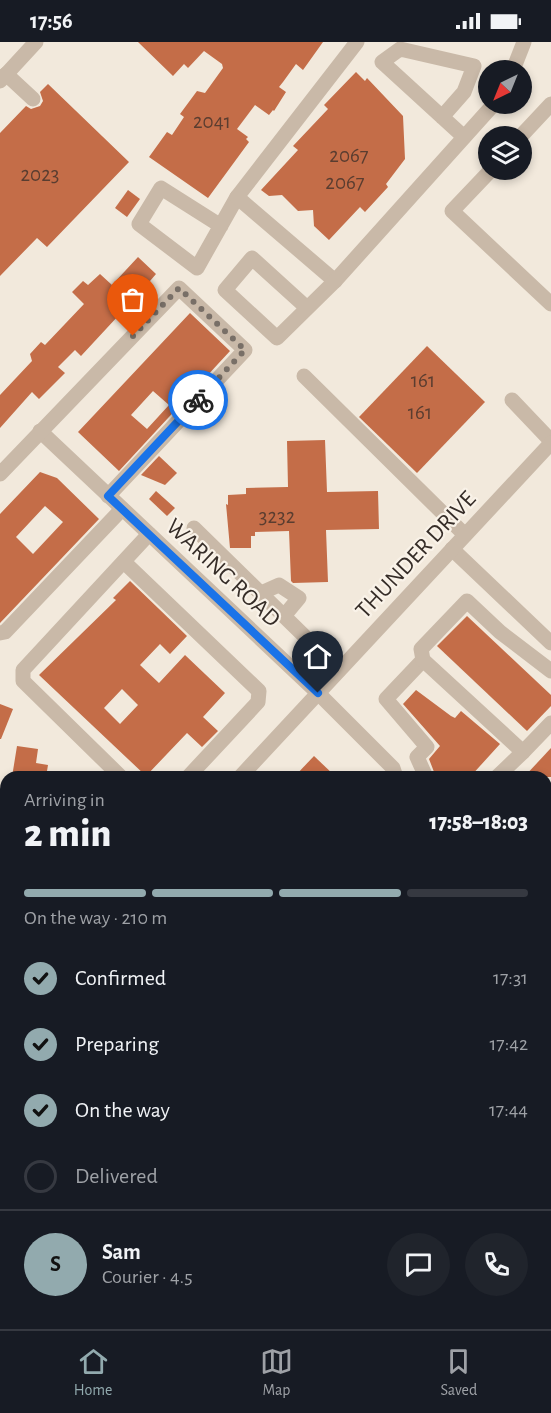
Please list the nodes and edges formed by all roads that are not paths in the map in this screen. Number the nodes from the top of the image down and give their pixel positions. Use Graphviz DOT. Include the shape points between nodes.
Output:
graph roads {
  1 [pos="36,42"];
  2 [pos="357,42"];
  3 [pos="524,42"];
  4 [pos="517,60"];
  5 [pos="2,78"];
  6 [pos="33,99"];
  7 [pos="551,104"];
  8 [pos="485,114"];
  9 [pos="442,117"];
  10 [pos="530,126"];
  11 [pos="464,137"];
  12 [pos="481,180"];
  13 [pos="237,197"];
  14 [pos="221,226"];
  15 [pos="335,280"];
  16 [pos="551,302"];
  17 [pos="306,307"];
  18 [pos="304,376"];
  19 [pos="512,400"];
  20 [pos="40,431"];
  21 [pos="551,442"];
  22 [pos="0,474"];
  23 [pos="108,496"];
  24 [pos="122,509"];
  25 [pos="194,528"];
  26 [pos="149,534"];
  27 [pos="465,535"];
  28 [pos="452,549"];
  29 [pos="124,562"];
  30 [pos="261,593"];
  31 [pos="284,616"];
  32 [pos="0,633"];
  33 [pos="551,643"];
  34 [pos="423,660"];
  35 [pos="339,670"];
  36 [pos="551,672"];
  37 [pos="318,693"];
  38 [pos="551,723"];
  39 [pos="523,752"];
  40 [pos="115,771"];
  41 [pos="194,771"];
  42 [pos="246,771"];
  43 [pos="394,771"];
  44 [pos="423,771"];
  45 [pos="504,771"];
  1 -- 5 [label="street"];
  2 -- 13 [label="street"];
  3 -- 4 [label="street"];
  5 -- 6 [label="street"];
  7 -- 10 [label="street"];
  8 -- 11 [label="street"];
  9 -- 9 [label="street" via="390,70 382,62 400,49 474,66 465,92"];
  9 -- 11 [label="street"];
  11 -- 15 [label="street"];
  12 -- 16 [label="street" via="452,211"];
  13 -- 14 [label="street"];
  13 -- 15 [label="street"];
  14 -- 14 [label="street" via="161,188 139,224 196,268"];
  15 -- 17 [label="street"];
  17 -- 17 [label="street" via="278,338 225,290 252,258"];
  18 -- 27 [label="street"];
  19 -- 21 [label="street"];
  20 -- 22 [label="street"];
  20 -- 23 [label="street, WARING ROAD"];
  20 -- 23 [label="street" via="179,288 245,350"];
  21 -- 27 [label="street, THUNDER DRIVE"];
  23 -- 24 [label="street, WARING ROAD"];
  24 -- 26 [label="street, WARING ROAD"];
  24 -- 32 [label="street"];
  25 -- 30 [label="street"];
  26 -- 29 [label="street"];
  26 -- 37 [label="street, WARING ROAD"];
  27 -- 28 [label="street, THUNDER DRIVE"];
  28 -- 33 [label="street"];
  28 -- 35 [label="street, THUNDER DRIVE"];
  29 -- 40 [label="street" via="23,670 23,681"];
  29 -- 41 [label="street" via="259,691 258,702"];
  30 -- 31 [label="street"];
  30 -- 31 [label="street" via="279,585 299,598"];
  31 -- 35 [label="street"];
  34 -- 36 [label="street" via="421,649 467,601"];
  34 -- 39 [label="street"];
  34 -- 44 [label="street" via="386,699 427,747 417,757"];
  35 -- 37 [label="street, THUNDER DRIVE"];
  37 -- 42 [label="street, THUNDER DRIVE"];
  37 -- 43 [label="street, WARING ROAD"];
  38 -- 39 [label="street"];
  39 -- 45 [label="street"];
}
